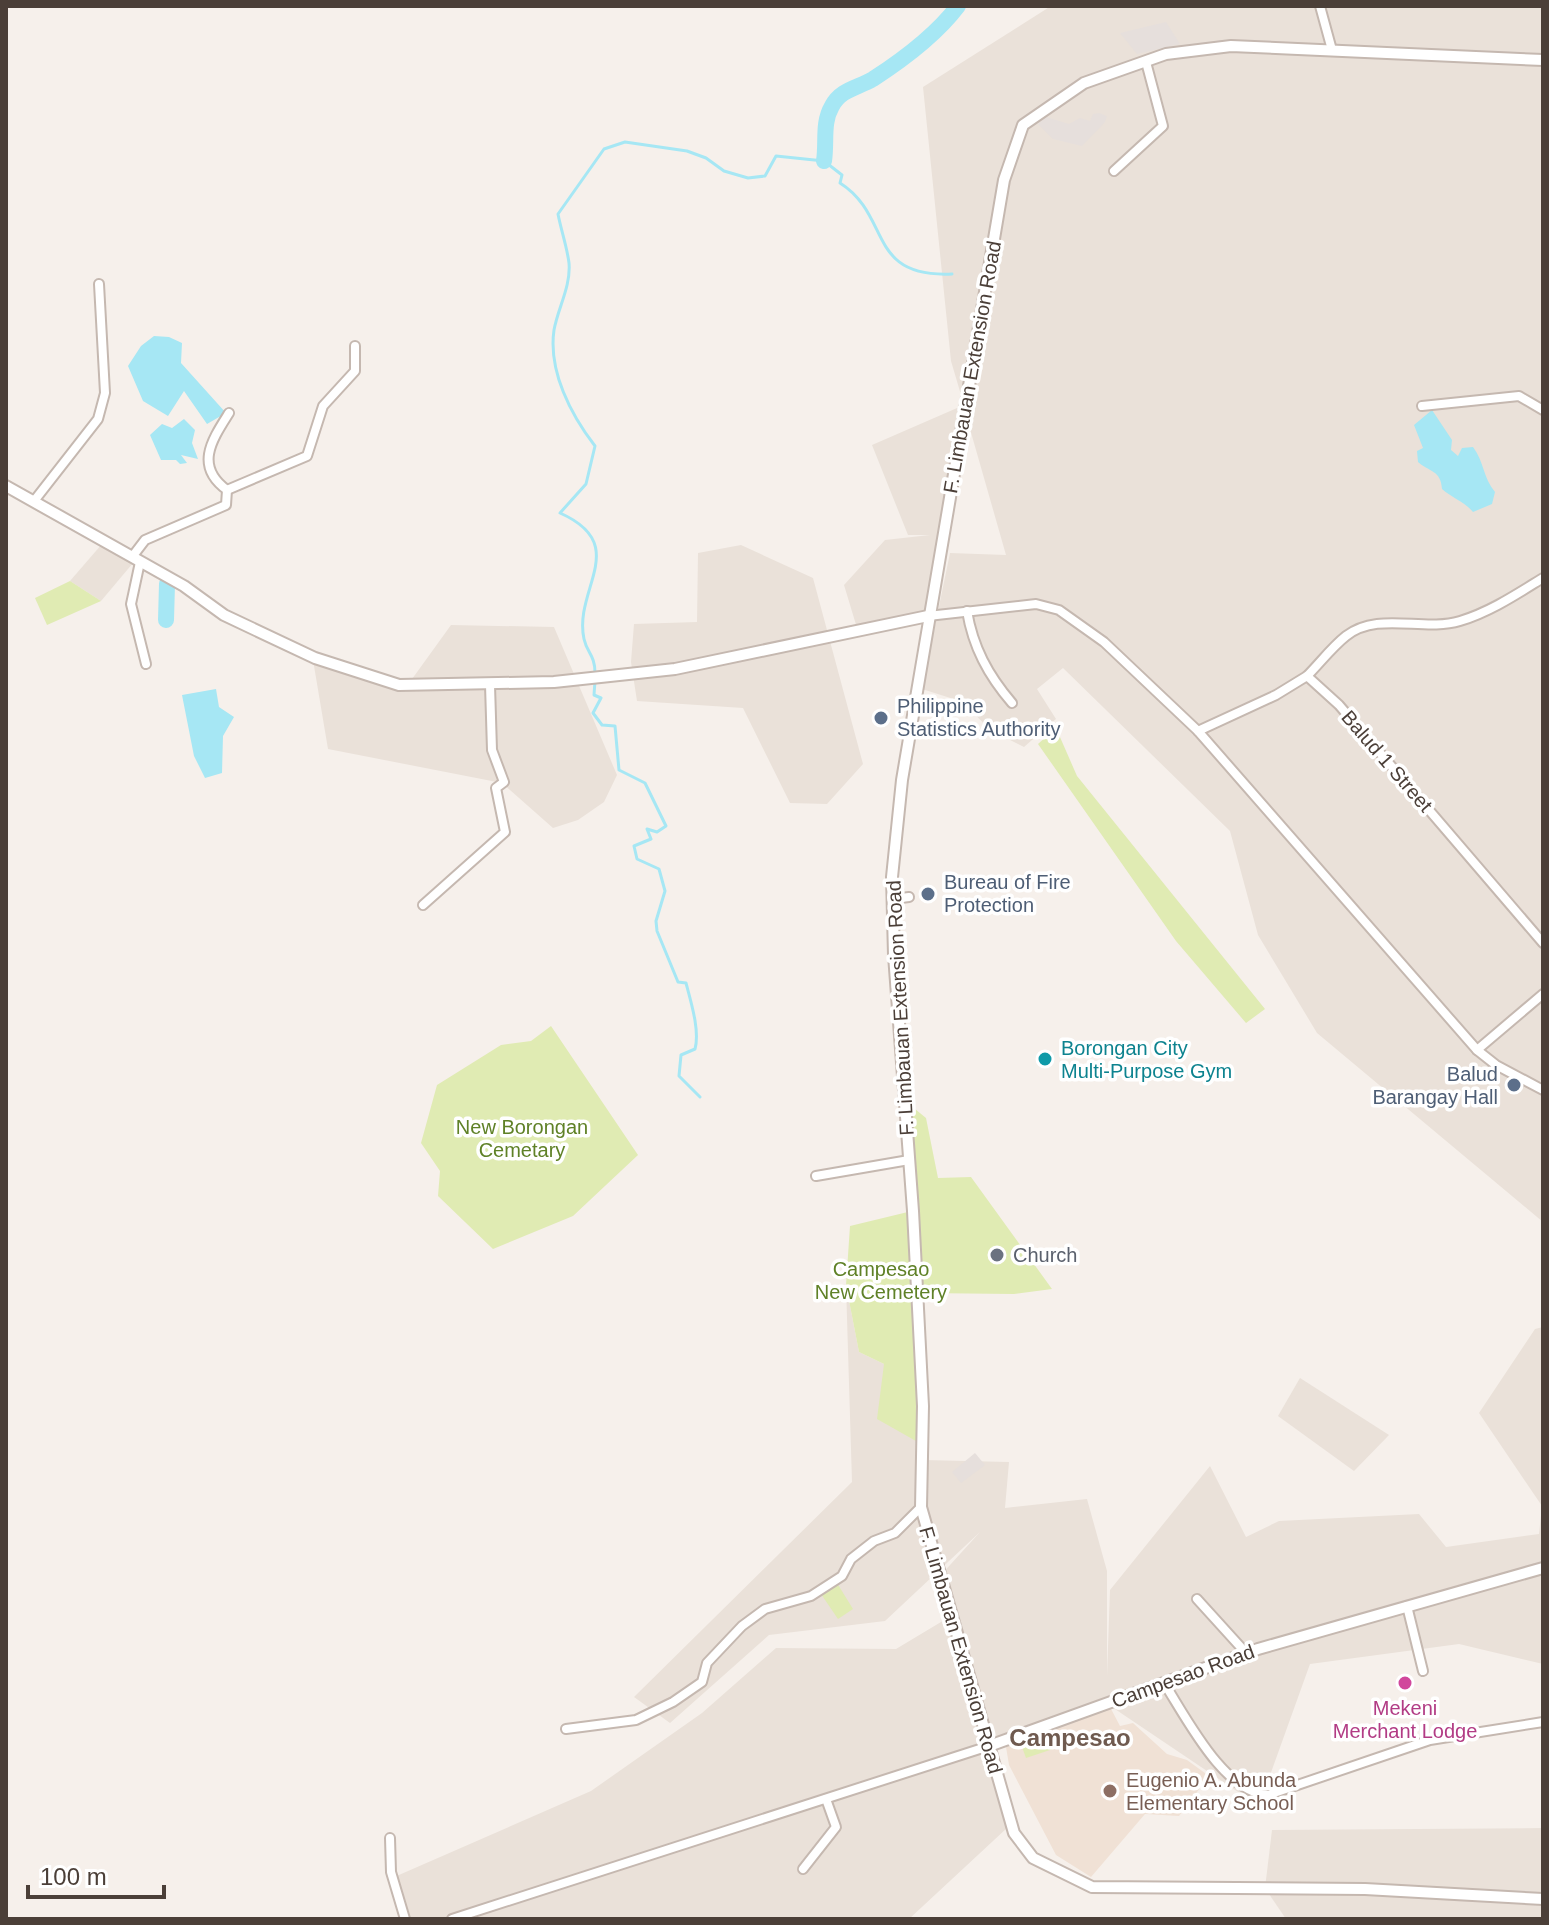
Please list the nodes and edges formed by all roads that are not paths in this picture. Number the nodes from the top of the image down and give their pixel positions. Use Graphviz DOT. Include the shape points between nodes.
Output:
graph roads {
  1 [pos="1320,6"];
  2 [pos="1332,50"];
  3 [pos="1543,60"];
  4 [pos="1146,62"];
  5 [pos="1114,171"];
  6 [pos="99,284"];
  7 [pos="355,346"];
  8 [pos="1422,406"];
  9 [pos="1543,410"];
  10 [pos="229,413"];
  11 [pos="6,486"];
  12 [pos="227,490"];
  13 [pos="34,501"];
  14 [pos="136,559"];
  15 [pos="1543,578"];
  16 [pos="967,611"];
  17 [pos="928,616"];
  18 [pos="146,664"];
  19 [pos="1307,676"];
  20 [pos="490,685"];
  21 [pos="1012,703"];
  22 [pos="1198,731"];
  23 [pos="909,897"];
  24 [pos="893,899"];
  25 [pos="423,905"];
  26 [pos="1543,943"];
  27 [pos="1543,994"];
  28 [pos="1477,1050"];
  29 [pos="1543,1090"];
  30 [pos="909,1160"];
  31 [pos="816,1176"];
  32 [pos="921,1507"];
  33 [pos="1543,1568"];
  34 [pos="1197,1599"];
  35 [pos="1407,1606"];
  36 [pos="1246,1653"];
  37 [pos="1423,1671"];
  38 [pos="1164,1683"];
  39 [pos="1543,1722"];
  40 [pos="566,1729"];
  41 [pos="989,1746"];
  42 [pos="826,1799"];
  43 [pos="390,1838"];
  44 [pos="803,1869"];
  45 [pos="1543,1899"];
  46 [pos="405,1919"];
  47 [pos="452,1919"];
  1 -- 2 [label="street"];
  2 -- 3 [label="street, F. Limbauan Extension Road"];
  2 -- 4 [label="street, F. Limbauan Extension Road" via="1231,46 1166,54"];
  4 -- 5 [label="street" via="1163,126"];
  4 -- 17 [label="street, F. Limbauan Extension Road" via="1084,83 1023,125 1004,180"];
  6 -- 13 [label="street" via="105,393 98,419"];
  7 -- 12 [label="street" via="355,371 323,406 307,456"];
  8 -- 9 [label="street" via="1519,396"];
  10 -- 12 [label="street" via="207,449 208,468"];
  11 -- 13 [label="street"];
  12 -- 14 [label="street" via="226,505 145,540"];
  13 -- 14 [label="street"];
  14 -- 18 [label="street" via="131,604"];
  14 -- 20 [label="street" via="224,615 315,658 399,685"];
  15 -- 19 [label="street" via="1459,622 1375,623 1347,635"];
  16 -- 17 [label="street"];
  16 -- 21 [label="street" via="972,641"];
  16 -- 22 [label="street" via="1036,604 1059,610 1104,642"];
  17 -- 20 [label="street" via="744,656"];
  17 -- 24 [label="street, F. Limbauan Extension Road" via="902,780"];
  19 -- 22 [label="street"];
  19 -- 26 [label="street, Balud 1 Street" via="1339,705"];
  20 -- 25 [label="street" via="491,738 504,782 496,788 505,832"];
  22 -- 28 [label="street"];
  23 -- 24 [label="street"];
  24 -- 30 [label="street, F. Limbauan Extension Road"];
  27 -- 28 [label="street"];
  28 -- 29 [label="street"];
  30 -- 31 [label="street"];
  30 -- 32 [label="street, F. Limbauan Extension Road" via="923,1406"];
  32 -- 40 [label="street" via="895,1533 851,1559 842,1576 811,1596 765,1609 742,1626 707,1663 702,1682 673,1702 636,1720"];
  32 -- 41 [label="street, F. Limbauan Extension Road"];
  33 -- 35 [label="street, Campesao Road"];
  34 -- 36 [label="street"];
  35 -- 36 [label="street, Campesao Road"];
  35 -- 37 [label="street"];
  36 -- 38 [label="street, Campesao Road"];
  38 -- 39 [label="street" via="1220,1767 1252,1795 1268,1795 1430,1740"];
  38 -- 41 [label="street, Campesao Road"];
  41 -- 42 [label="street, Campesao Road"];
  41 -- 45 [label="street, F. Limbauan Extension Road" via="1014,1833 1033,1858 1092,1887 1365,1889"];
  42 -- 44 [label="street" via="836,1827"];
  42 -- 47 [label="street, Campesao Road"];
  43 -- 46 [label="street" via="391,1872"];
}
